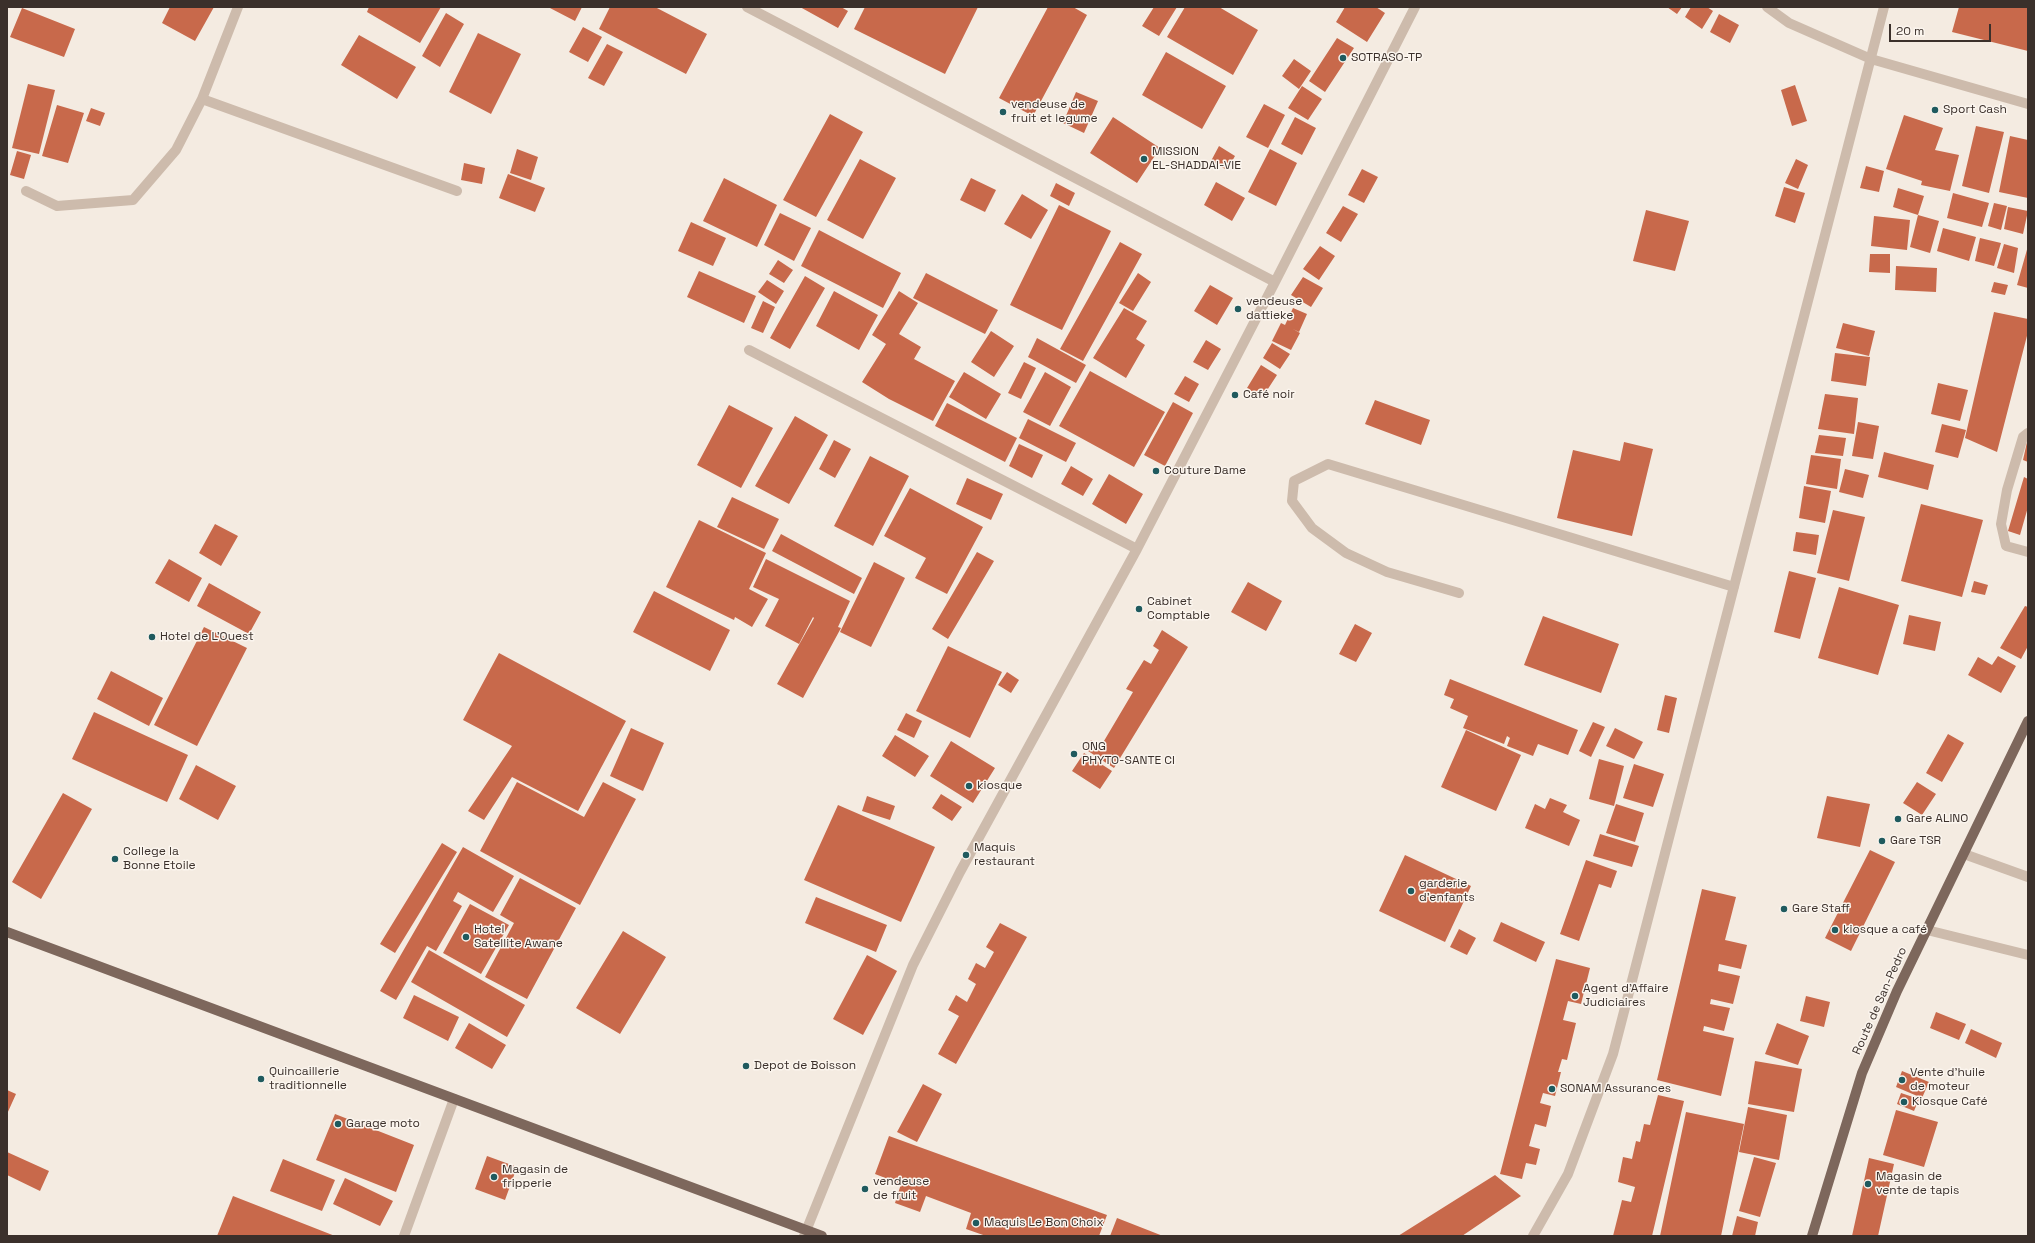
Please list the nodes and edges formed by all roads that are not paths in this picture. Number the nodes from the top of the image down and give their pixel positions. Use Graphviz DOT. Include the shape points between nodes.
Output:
graph roads {
  1 [pos="238,7"];
  2 [pos="747,7"];
  3 [pos="1415,7"];
  4 [pos="1767,7"];
  5 [pos="1884,7"];
  6 [pos="1871,59"];
  7 [pos="202,99"];
  8 [pos="2028,104"];
  9 [pos="26,191"];
  10 [pos="457,191"];
  11 [pos="1275,282"];
  12 [pos="749,350"];
  13 [pos="2028,433"];
  14 [pos="1137,549"];
  15 [pos="2028,552"];
  16 [pos="1734,587"];
  17 [pos="1459,593"];
  18 [pos="2027,727"];
  19 [pos="1964,854"];
  20 [pos="2028,877"];
  21 [pos="1927,930"];
  22 [pos="7,932"];
  23 [pos="2028,955"];
  24 [pos="454,1099"];
  25 [pos="805,1233"];
  26 [pos="404,1236"];
  27 [pos="822,1236"];
  28 [pos="1533,1236"];
  29 [pos="1812,1236"];
  1 -- 7 [label="street"];
  2 -- 11 [label="street"];
  3 -- 11 [label="street"];
  4 -- 6 [label="street" via="1789,23"];
  5 -- 6 [label="street"];
  6 -- 8 [label="street"];
  6 -- 16 [label="street"];
  7 -- 9 [label="street" via="176,150 133,200 57,206"];
  7 -- 10 [label="street"];
  11 -- 14 [label="street"];
  12 -- 14 [label="street"];
  13 -- 15 [label="street" via="2023,437 2007,490 2002,524 2006,546"];
  14 -- 25 [label="street" via="960,872 913,965"];
  16 -- 17 [label="street" via="1328,464 1294,481 1292,501 1312,528 1346,553 1387,572"];
  16 -- 28 [label="street" via="1613,1054 1568,1174"];
  18 -- 19 [label="main road, Route de San-Pedro"];
  19 -- 20 [label="street"];
  19 -- 21 [label="main road, Route de San-Pedro"];
  21 -- 23 [label="street"];
  21 -- 29 [label="main road, Route de San-Pedro" via="1897,991 1862,1073"];
  22 -- 24 [label="main road"];
  24 -- 25 [label="main road"];
  24 -- 26 [label="street"];
  25 -- 27 [label="main road"];
}
